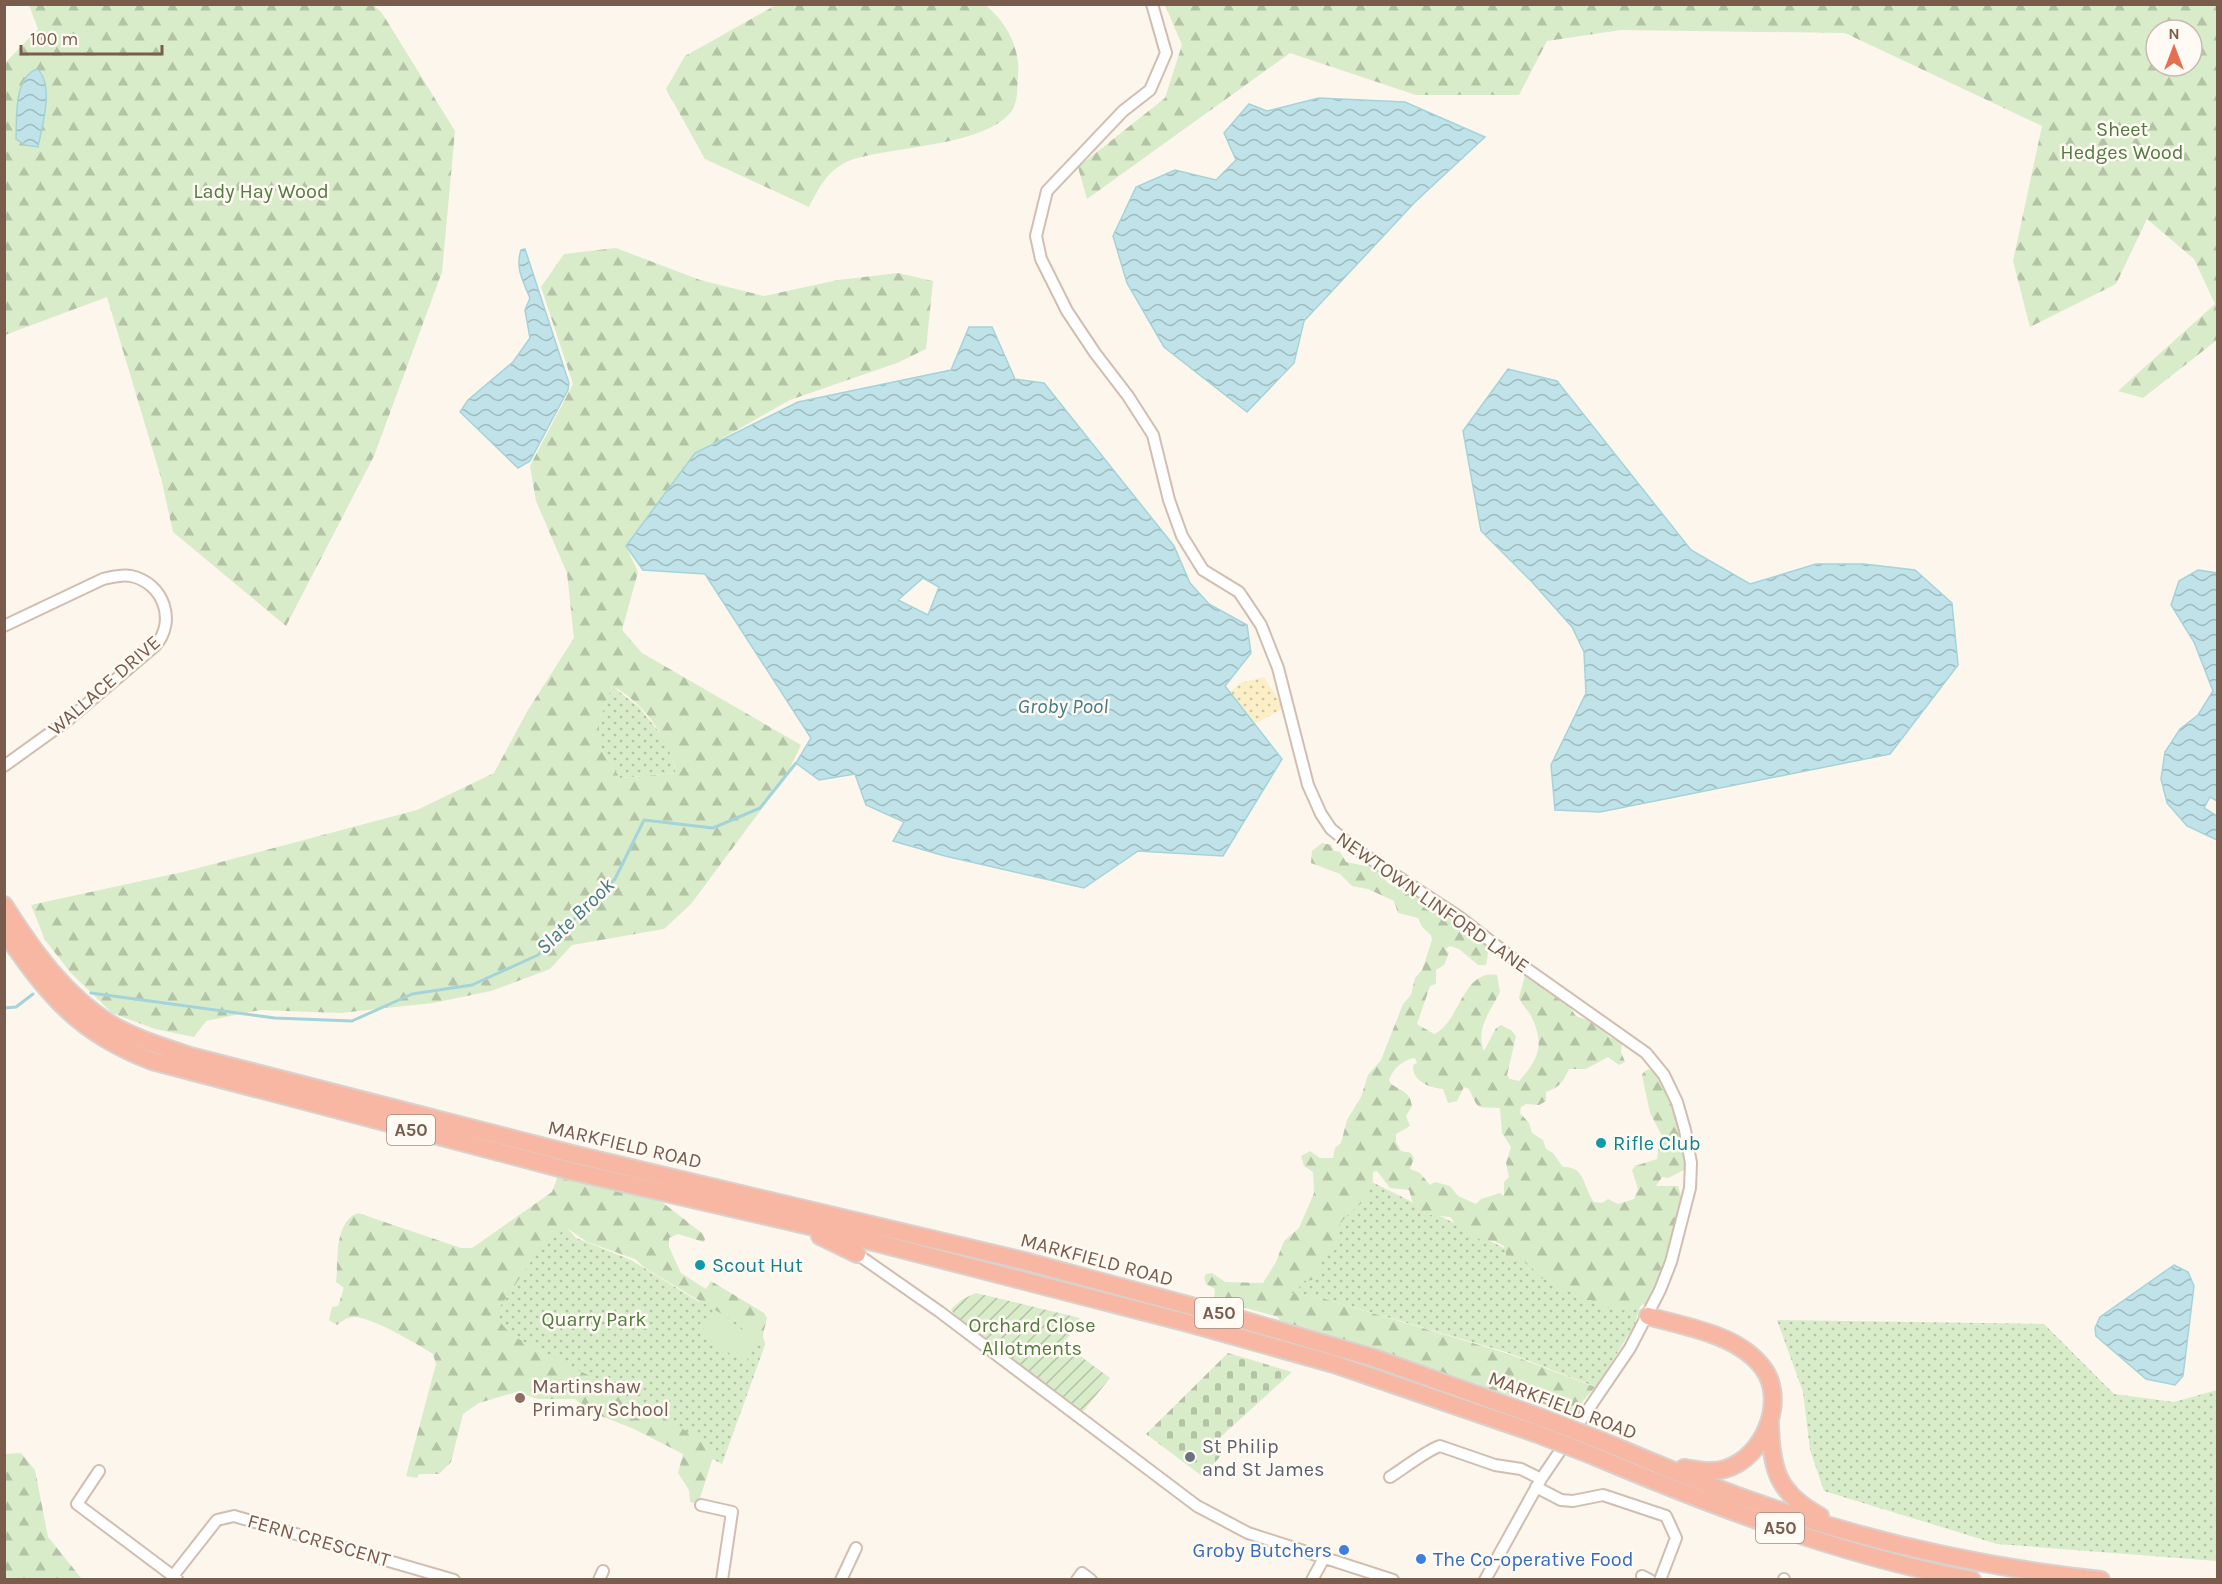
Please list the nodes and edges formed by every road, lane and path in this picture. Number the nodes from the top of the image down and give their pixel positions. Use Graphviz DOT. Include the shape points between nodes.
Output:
graph roads {
  1 [pos="1152,4"];
  2 [pos="4,626"];
  3 [pos="4,766"];
  4 [pos="4,905"];
  5 [pos="4,931"];
  6 [pos="768,1216"];
  7 [pos="857,1254"];
  8 [pos="1648,1316"];
  9 [pos="1770,1420"];
  10 [pos="1539,1425"];
  11 [pos="1393,1461"];
  12 [pos="1661,1465"];
  13 [pos="99,1470"];
  14 [pos="1538,1483"];
  15 [pos="701,1505"];
  16 [pos="1853,1533"];
  17 [pos="856,1548"];
  18 [pos="1324,1558"];
  19 [pos="175,1578"];
  20 [pos="454,1580"];
  21 [pos="722,1580"];
  22 [pos="841,1580"];
  23 [pos="1312,1580"];
  24 [pos="1393,1580"];
  25 [pos="1485,1580"];
  26 [pos="1660,1580"];
  27 [pos="1972,1580"];
  28 [pos="2101,1580"];
  1 -- 8 [label="street, NEWTOWN LINFORD LANE" via="1166,53 1150,90 1123,111 1047,191 1036,236 1041,259 1067,311 1153,435 1182,536 1203,570 1239,592 1261,625 1278,668 1308,785 1331,830 1630,1041 1664,1075 1685,1130 1690,1180 1671,1262"];
  2 -- 3 [label="street, WALLACE DRIVE" via="117,575 131,576 155,589 167,614 163,638 68,720"];
  4 -- 10 [label="highway, MARKFIELD ROAD / A50" via="35,954 79,999 112,1025 190,1056 572,1154 1013,1259 1220,1314 1374,1358"];
  5 -- 6 [label="highway, MARKFIELD ROAD / A50" via="70,1015 106,1040 152,1061 571,1171"];
  6 -- 7 [label="highway"];
  6 -- 10 [label="highway, MARKFIELD ROAD / A50" via="1188,1323"];
  7 -- 18 [label="street" via="1197,1506 1234,1528"];
  8 -- 9 [label="highway" via="1723,1339 1747,1352 1763,1367 1771,1382"];
  8 -- 14 [label="street, NEWTOWN LINFORD LANE"];
  9 -- 12 [label="highway" via="1750,1454 1726,1469 1704,1471"];
  9 -- 16 [label="highway" via="1772,1462 1785,1489 1797,1503"];
  10 -- 12 [label="highway, MARKFIELD ROAD / A50, bridge" via="1602,1441"];
  10 -- 27 [label="highway, MARKFIELD ROAD / A50, bridge" via="1594,1456 1674,1490 1809,1539"];
  11 -- 14 [label="street" via="1394,1475 1440,1446 1495,1465 1521,1469"];
  12 -- 16 [label="highway, MARKFIELD ROAD / A50" via="1744,1498"];
  13 -- 19 [label="street" via="77,1504"];
  14 -- 25 [label="street, NEWTOWN LINFORD LANE"];
  14 -- 26 [label="street" via="1561,1500 1603,1495 1666,1516 1676,1538"];
  15 -- 21 [label="street" via="732,1512"];
  16 -- 28 [label="highway, MARKFIELD ROAD / A50" via="1984,1564"];
  17 -- 22 [label="street"];
  18 -- 23 [label="street"];
  18 -- 24 [label="street"];
  19 -- 20 [label="street, FERN CRESCENT" via="217,1520 234,1516"];
}
